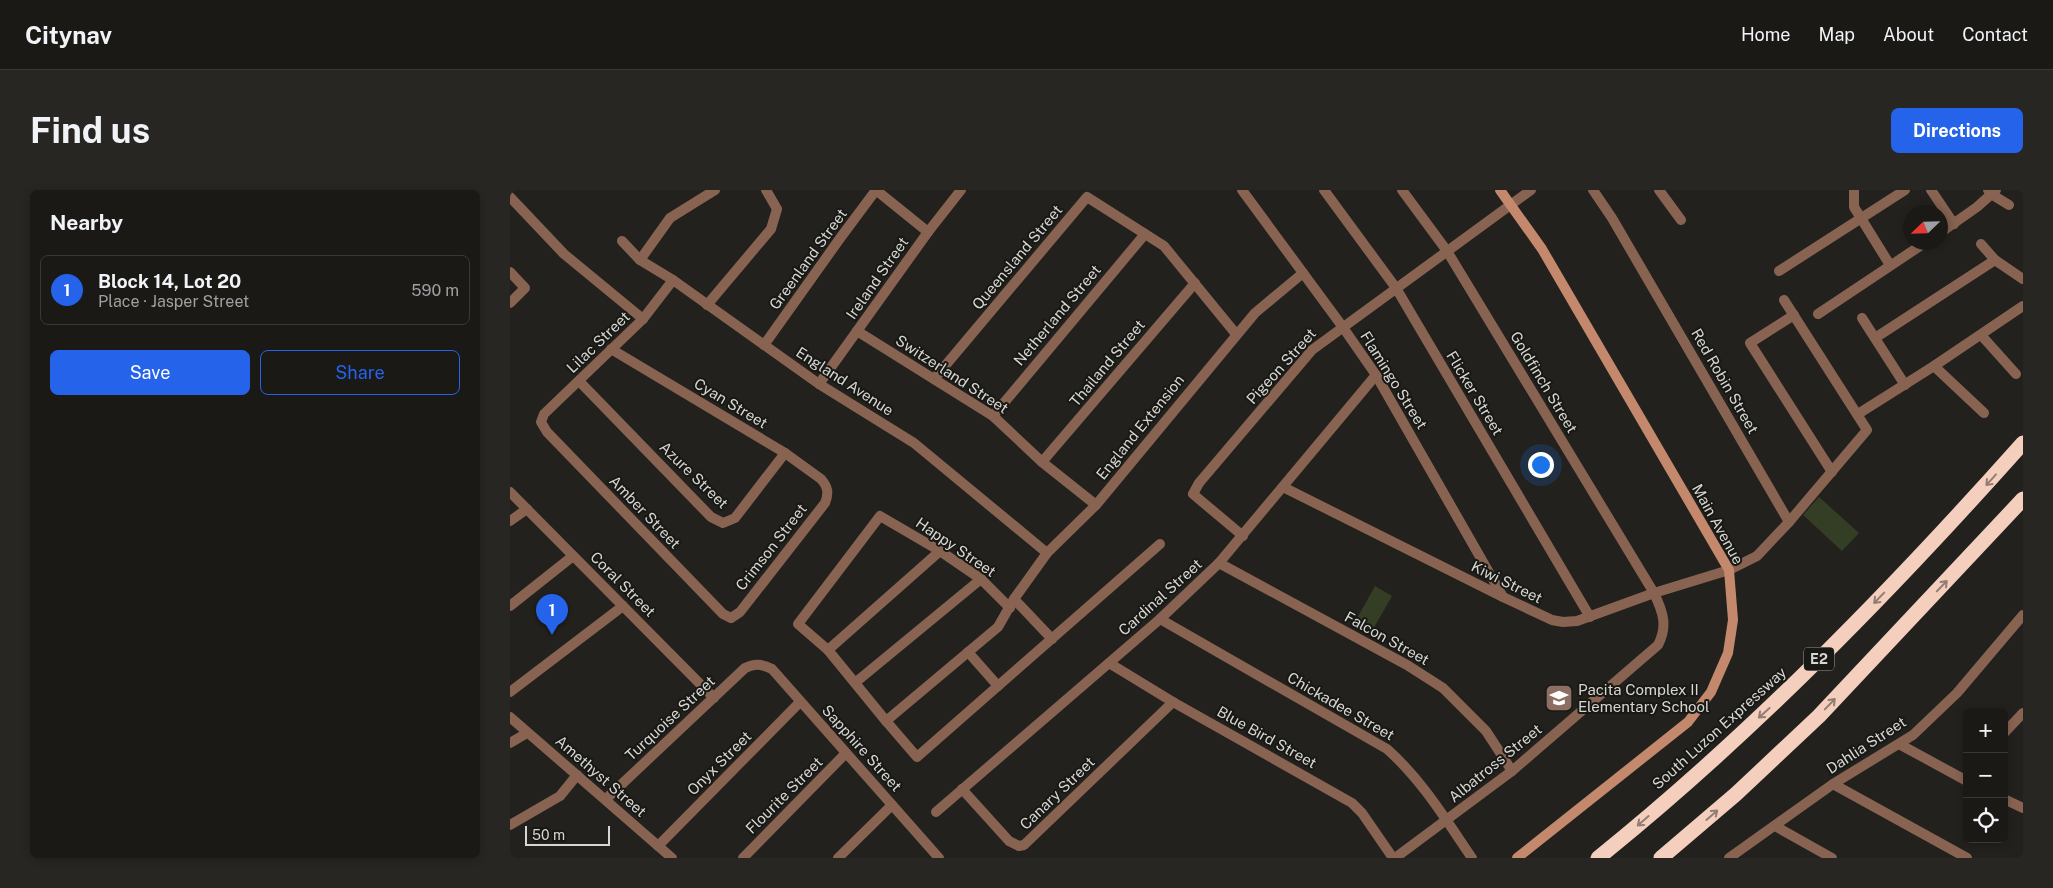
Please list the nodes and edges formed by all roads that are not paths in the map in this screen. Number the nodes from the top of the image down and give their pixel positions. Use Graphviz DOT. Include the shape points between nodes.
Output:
graph roads {
  1 [pos="715,190"];
  2 [pos="766,190"];
  3 [pos="876,190"];
  4 [pos="961,190"];
  5 [pos="1242,190"];
  6 [pos="1324,190"];
  7 [pos="1402,190"];
  8 [pos="1500,190"];
  9 [pos="1532,190"];
  10 [pos="1593,190"];
  11 [pos="1659,190"];
  12 [pos="1854,190"];
  13 [pos="1905,190"];
  14 [pos="1931,190"];
  15 [pos="1992,191"];
  16 [pos="510,197"];
  17 [pos="1511,205"];
  18 [pos="2009,205"];
  19 [pos="1860,218"];
  20 [pos="1681,220"];
  21 [pos="1954,224"];
  22 [pos="1948,228"];
  23 [pos="928,232"];
  24 [pos="1145,234"];
  25 [pos="622,241"];
  26 [pos="1980,244"];
  27 [pos="1913,250"];
  28 [pos="1447,251"];
  29 [pos="640,260"];
  30 [pos="1994,260"];
  31 [pos="1890,265"];
  32 [pos="1779,271"];
  33 [pos="510,272"];
  34 [pos="1303,273"];
  35 [pos="2023,279"];
  36 [pos="673,280"];
  37 [pos="1195,283"];
  38 [pos="1396,288"];
  39 [pos="1784,300"];
  40 [pos="510,303"];
  41 [pos="707,305"];
  42 [pos="2023,306"];
  43 [pos="1818,314"];
  44 [pos="1794,315"];
  45 [pos="1862,318"];
  46 [pos="643,319"];
  47 [pos="1342,326"];
  48 [pos="858,331"];
  49 [pos="1236,334"];
  50 [pos="1981,335"];
  51 [pos="1875,338"];
  52 [pos="764,345"];
  53 [pos="611,349"];
  54 [pos="1934,366"];
  55 [pos="2016,374"];
  56 [pos="1376,375"];
  57 [pos="934,379"];
  58 [pos="579,380"];
  59 [pos="819,384"];
  60 [pos="1905,385"];
  61 [pos="1984,413"];
  62 [pos="1858,414"];
  63 [pos="993,416"];
  64 [pos="541,422"];
  65 [pos="2023,444"];
  66 [pos="785,452"];
  67 [pos="1042,462"];
  68 [pos="1832,472"];
  69 [pos="1283,487"];
  70 [pos="828,491"];
  71 [pos="510,492"];
  72 [pos="2023,499"];
  73 [pos="1096,505"];
  74 [pos="527,509"];
  75 [pos="510,521"];
  76 [pos="1789,522"];
  77 [pos="1243,536"];
  78 [pos="1160,544"];
  79 [pos="940,551"];
  80 [pos="1047,553"];
  81 [pos="574,556"];
  82 [pos="1219,563"];
  83 [pos="1729,570"];
  84 [pos="981,579"];
  85 [pos="1654,593"];
  86 [pos="1503,598"];
  87 [pos="1012,603"];
  88 [pos="510,606"];
  89 [pos="623,606"];
  90 [pos="2023,615"];
  91 [pos="1590,617"];
  92 [pos="731,618"];
  93 [pos="1160,620"];
  94 [pos="1052,639"];
  95 [pos="828,650"];
  96 [pos="968,652"];
  97 [pos="1109,663"];
  98 [pos="758,664"];
  99 [pos="856,682"];
  100 [pos="998,686"];
  101 [pos="510,692"];
  102 [pos="714,698"];
  103 [pos="800,702"];
  104 [pos="1173,702"];
  105 [pos="2023,713"];
  106 [pos="510,717"];
  107 [pos="886,721"];
  108 [pos="2008,729"];
  109 [pos="527,733"];
  110 [pos="510,743"];
  111 [pos="1899,744"];
  112 [pos="846,753"];
  113 [pos="1512,771"];
  114 [pos="577,775"];
  115 [pos="1963,777"];
  116 [pos="1834,784"];
  117 [pos="962,789"];
  118 [pos="606,800"];
  119 [pos="2008,801"];
  120 [pos="892,805"];
  121 [pos="2023,808"];
  122 [pos="936,812"];
  123 [pos="1446,821"];
  124 [pos="510,825"];
  125 [pos="1774,826"];
  126 [pos="658,846"];
  127 [pos="672,858"];
  128 [pos="743,858"];
  129 [pos="838,858"];
  130 [pos="939,858"];
  131 [pos="1394,858"];
  132 [pos="1472,858"];
  133 [pos="1517,858"];
  134 [pos="1598,858"];
  135 [pos="1662,858"];
  136 [pos="1729,858"];
  137 [pos="1832,858"];
  138 [pos="1967,858"];
  1 -- 29 [label="street" via="670,218"];
  2 -- 41 [label="street" via="777,208 771,229"];
  3 -- 23 [label="street"];
  3 -- 52 [label="street, Greenland Street"];
  4 -- 23 [label="street, Ireland Street"];
  5 -- 34 [label="street, Flamingo Street"];
  6 -- 38 [label="street, Flicker Street"];
  7 -- 28 [label="street, Goldfinch Street"];
  8 -- 17 [label="street, Main Avenue"];
  9 -- 17 [label="street, Pigeon Street"];
  10 -- 76 [label="street, Red Robin Street"];
  11 -- 20 [label="street"];
  12 -- 19 [label="street" via="1854,207"];
  13 -- 19 [label="street"];
  14 -- 21 [label="street"];
  15 -- 18 [label="street"];
  15 -- 21 [label="street"];
  16 -- 46 [label="street" via="564,254"];
  17 -- 28 [label="street, Pigeon Street"];
  17 -- 83 [label="street, Main Avenue" via="1542,249"];
  19 -- 31 [label="street"];
  19 -- 32 [label="street"];
  21 -- 22 [label="street"];
  23 -- 48 [label="street, Ireland Street"];
  24 -- 37 [label="street, Queensland Street" via="1164,246"];
  24 -- 57 [label="street, Queensland Street" via="1087,197"];
  24 -- 63 [label="street, Netherland Street"];
  25 -- 29 [label="street, England Avenue"];
  26 -- 30 [label="street"];
  27 -- 31 [label="street"];
  28 -- 38 [label="street, Pigeon Street"];
  28 -- 85 [label="street, Goldfinch Street"];
  29 -- 36 [label="street, England Avenue"];
  30 -- 35 [label="street"];
  30 -- 51 [label="street"];
  31 -- 43 [label="street"];
  33 -- 40 [label="street" via="525,288"];
  34 -- 47 [label="street, Flamingo Street"];
  34 -- 49 [label="street, England Extension" via="1262,306"];
  36 -- 41 [label="street, England Avenue"];
  36 -- 46 [label="street, Lilac Street"];
  37 -- 49 [label="street, Queensland Street"];
  37 -- 67 [label="street, Thailand Street"];
  38 -- 47 [label="street, Pigeon Street"];
  38 -- 91 [label="street, Flicker Street"];
  39 -- 44 [label="street"];
  41 -- 52 [label="street, England Avenue"];
  42 -- 50 [label="street"];
  44 -- 62 [label="street"];
  44 -- 68 [label="street" via="1750,343"];
  45 -- 51 [label="street"];
  46 -- 53 [label="street, Lilac Street"];
  47 -- 56 [label="street, Flamingo Street"];
  47 -- 77 [label="street, Pigeon Street" via="1304,358 1193,494"];
  48 -- 57 [label="street, Switzerland Street"];
  48 -- 59 [label="street, Ireland Street"];
  49 -- 73 [label="street, England Extension"];
  50 -- 54 [label="street"];
  50 -- 55 [label="street"];
  51 -- 60 [label="street"];
  52 -- 59 [label="street, England Avenue"];
  53 -- 58 [label="street, Lilac Street"];
  53 -- 66 [label="street, Cyan Street"];
  54 -- 60 [label="street"];
  54 -- 61 [label="street"];
  56 -- 69 [label="street, Cardinal Street"];
  56 -- 86 [label="street, Flamingo Street"];
  57 -- 63 [label="street, Switzerland Street"];
  58 -- 64 [label="street, Lilac Street" via="544,414"];
  58 -- 66 [label="street, Azure Street" via="711,517 723,523 735,518"];
  59 -- 80 [label="street, England Avenue" via="914,443"];
  60 -- 62 [label="street"];
  62 -- 68 [label="street" via="1867,430"];
  63 -- 67 [label="street, Switzerland Street"];
  64 -- 92 [label="street, Amber Street" via="547,432 723,614"];
  65 -- 134 [label="highway, South Luzon Expressway / E2, one-way" via="1792,686 1691,779"];
  66 -- 70 [label="street, Cyan Street" via="822,479"];
  67 -- 73 [label="street, Switzerland Street"];
  68 -- 76 [label="street"];
  69 -- 77 [label="street, Cardinal Street"];
  69 -- 86 [label="street, Kiwi Street"];
  70 -- 92 [label="street, Crimson Street" via="825,503 740,612"];
  71 -- 74 [label="street, Coral Street"];
  135 -- 72 [label="highway, E2, one-way" via="1819,716"];
  73 -- 80 [label="street, England Extension"];
  74 -- 75 [label="street"];
  74 -- 81 [label="street, Coral Street"];
  76 -- 83 [label="street" via="1757,556"];
  77 -- 82 [label="street, Cardinal Street"];
  78 -- 94 [label="street"];
  79 -- 84 [label="street, Happy Street"];
  79 -- 95 [label="street"];
  79 -- 95 [label="street, Happy Street" via="880,516 798,624"];
  80 -- 87 [label="street, England Extension"];
  81 -- 88 [label="street"];
  81 -- 89 [label="street, Coral Street"];
  82 -- 93 [label="street, Cardinal Street"];
  82 -- 113 [label="street, Falcon Street" via="1407,665 1443,688 1486,731"];
  83 -- 85 [label="street, Kiwi Street"];
  83 -- 133 [label="street, Main Avenue" via="1733,620 1728,653 1711,692 1688,722"];
  84 -- 87 [label="street, Happy Street"];
  84 -- 99 [label="street"];
  85 -- 91 [label="street, Kiwi Street"];
  85 -- 113 [label="street, Albatross Street" via="1664,617 1658,645"];
  86 -- 91 [label="street, Kiwi Street" via="1558,621"];
  87 -- 94 [label="street, Happy Street"];
  87 -- 96 [label="street, England Extension" via="998,627"];
  89 -- 101 [label="street"];
  89 -- 102 [label="street, Coral Street"];
  90 -- 111 [label="street, Dahlia Street" via="1957,693"];
  93 -- 97 [label="street, Cardinal Street"];
  93 -- 123 [label="street, Chickadee Street" via="1387,749 1419,781"];
  94 -- 100 [label="street"];
  95 -- 99 [label="street"];
  96 -- 100 [label="street"];
  96 -- 107 [label="street, England Extension"];
  97 -- 104 [label="street, Blue Bird Street"];
  97 -- 117 [label="street, Cardinal Street"];
  98 -- 102 [label="street, Turquoise Street" via="745,668"];
  98 -- 103 [label="street, Sapphire Street" via="772,668"];
  99 -- 107 [label="street"];
  100 -- 107 [label="street" via="918,757"];
  102 -- 118 [label="street, Turquoise Street"];
  103 -- 112 [label="street, Sapphire Street"];
  103 -- 126 [label="street, Onyx Street"];
  104 -- 117 [label="street, Canary Street" via="1024,845 1009,841"];
  104 -- 131 [label="street, Blue Bird Street" via="1352,803"];
  105 -- 108 [label="street"];
  106 -- 109 [label="street, Amethyst Street"];
  109 -- 110 [label="street"];
  109 -- 114 [label="street, Amethyst Street"];
  111 -- 115 [label="street"];
  111 -- 116 [label="street, Dahlia Street"];
  112 -- 120 [label="street, Sapphire Street"];
  112 -- 128 [label="street, Flourite Street"];
  113 -- 123 [label="street, Albatross Street"];
  114 -- 118 [label="street, Amethyst Street"];
  114 -- 124 [label="street" via="560,796"];
  116 -- 125 [label="street, Dahlia Street"];
  116 -- 138 [label="street"];
  117 -- 122 [label="street, Cardinal Street"];
  118 -- 126 [label="street, Amethyst Street"];
  119 -- 121 [label="street"];
  120 -- 129 [label="street"];
  120 -- 130 [label="street, Sapphire Street"];
  123 -- 131 [label="street, Albatross Street"];
  123 -- 132 [label="street, Chickadee Street"];
  125 -- 136 [label="street, Dahlia Street"];
  125 -- 137 [label="street"];
  126 -- 127 [label="street, Amethyst Street"];
}
